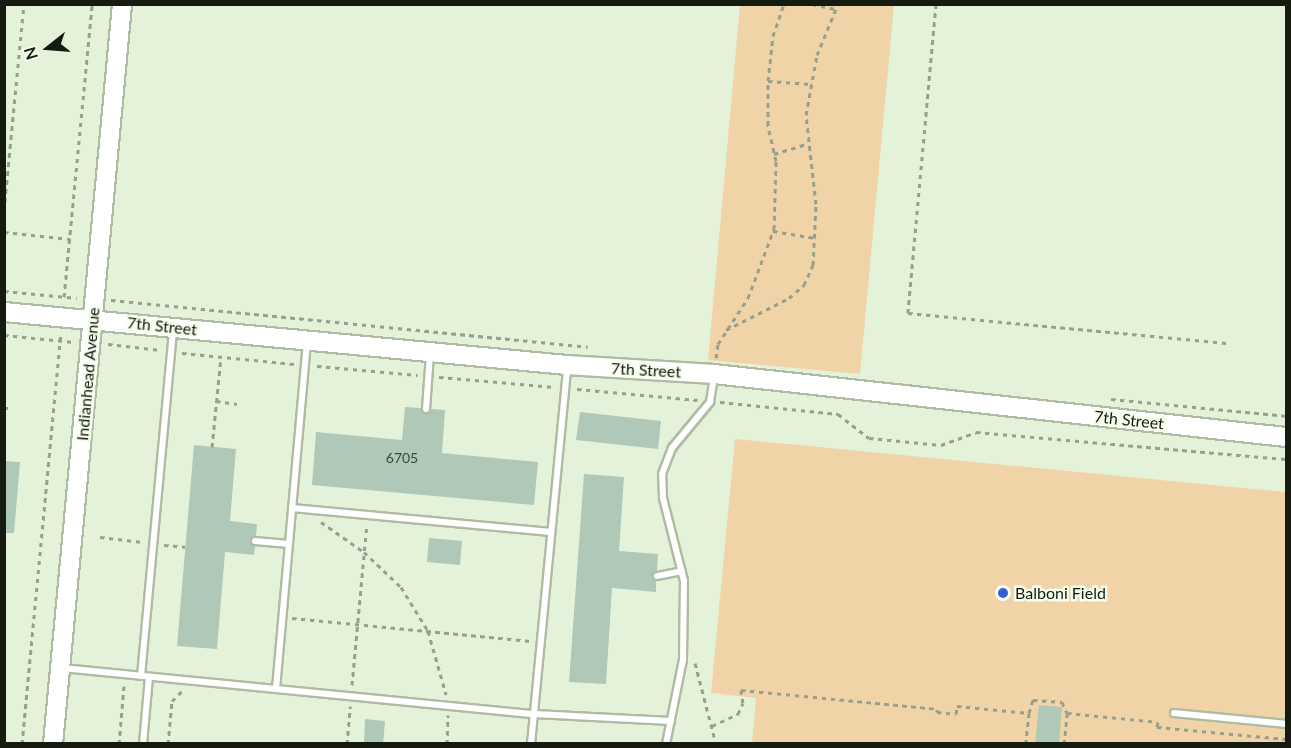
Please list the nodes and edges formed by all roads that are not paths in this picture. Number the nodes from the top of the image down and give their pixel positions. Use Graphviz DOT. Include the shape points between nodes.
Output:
graph roads {
  1 [pos="122,4"];
  2 [pos="4,312"];
  3 [pos="93,320"];
  4 [pos="173,328"];
  5 [pos="308,340"];
  6 [pos="431,352"];
  7 [pos="567,365"];
  8 [pos="714,374"];
  9 [pos="426,409"];
  10 [pos="1287,437"];
  11 [pos="292,508"];
  12 [pos="551,532"];
  13 [pos="255,541"];
  14 [pos="289,544"];
  15 [pos="682,572"];
  16 [pos="657,576"];
  17 [pos="60,668"];
  18 [pos="141,676"];
  19 [pos="149,677"];
  20 [pos="276,689"];
  21 [pos="1174,713"];
  22 [pos="534,714"];
  23 [pos="670,721"];
  24 [pos="1287,724"];
  25 [pos="53,744"];
  26 [pos="143,744"];
  27 [pos="531,744"];
  28 [pos="666,744"];
  1 -- 3 [label="street, Indianhead Avenue"];
  2 -- 3 [label="street, 7th Street"];
  3 -- 4 [label="street, 7th Street"];
  3 -- 17 [label="street, Indianhead Avenue"];
  4 -- 5 [label="street, 7th Street"];
  4 -- 18 [label="lane"];
  5 -- 6 [label="street, 7th Street"];
  5 -- 11 [label="lane"];
  6 -- 7 [label="street, 7th Street"];
  6 -- 9 [label="lane"];
  7 -- 8 [label="street, 7th Street"];
  7 -- 12 [label="lane"];
  8 -- 10 [label="street, 7th Street"];
  8 -- 15 [label="lane" via="710,402 672,448 662,474 663,498"];
  11 -- 12 [label="lane"];
  11 -- 14 [label="lane"];
  12 -- 22 [label="lane"];
  13 -- 14 [label="lane"];
  14 -- 20 [label="lane"];
  15 -- 16 [label="lane"];
  15 -- 23 [label="lane" via="683,660"];
  17 -- 18 [label="lane"];
  17 -- 25 [label="street, Indianhead Avenue"];
  18 -- 19 [label="lane"];
  19 -- 20 [label="lane"];
  19 -- 26 [label="lane"];
  20 -- 22 [label="lane"];
  21 -- 24 [label="lane"];
  22 -- 23 [label="lane"];
  22 -- 27 [label="lane"];
  23 -- 28 [label="lane"];
}
